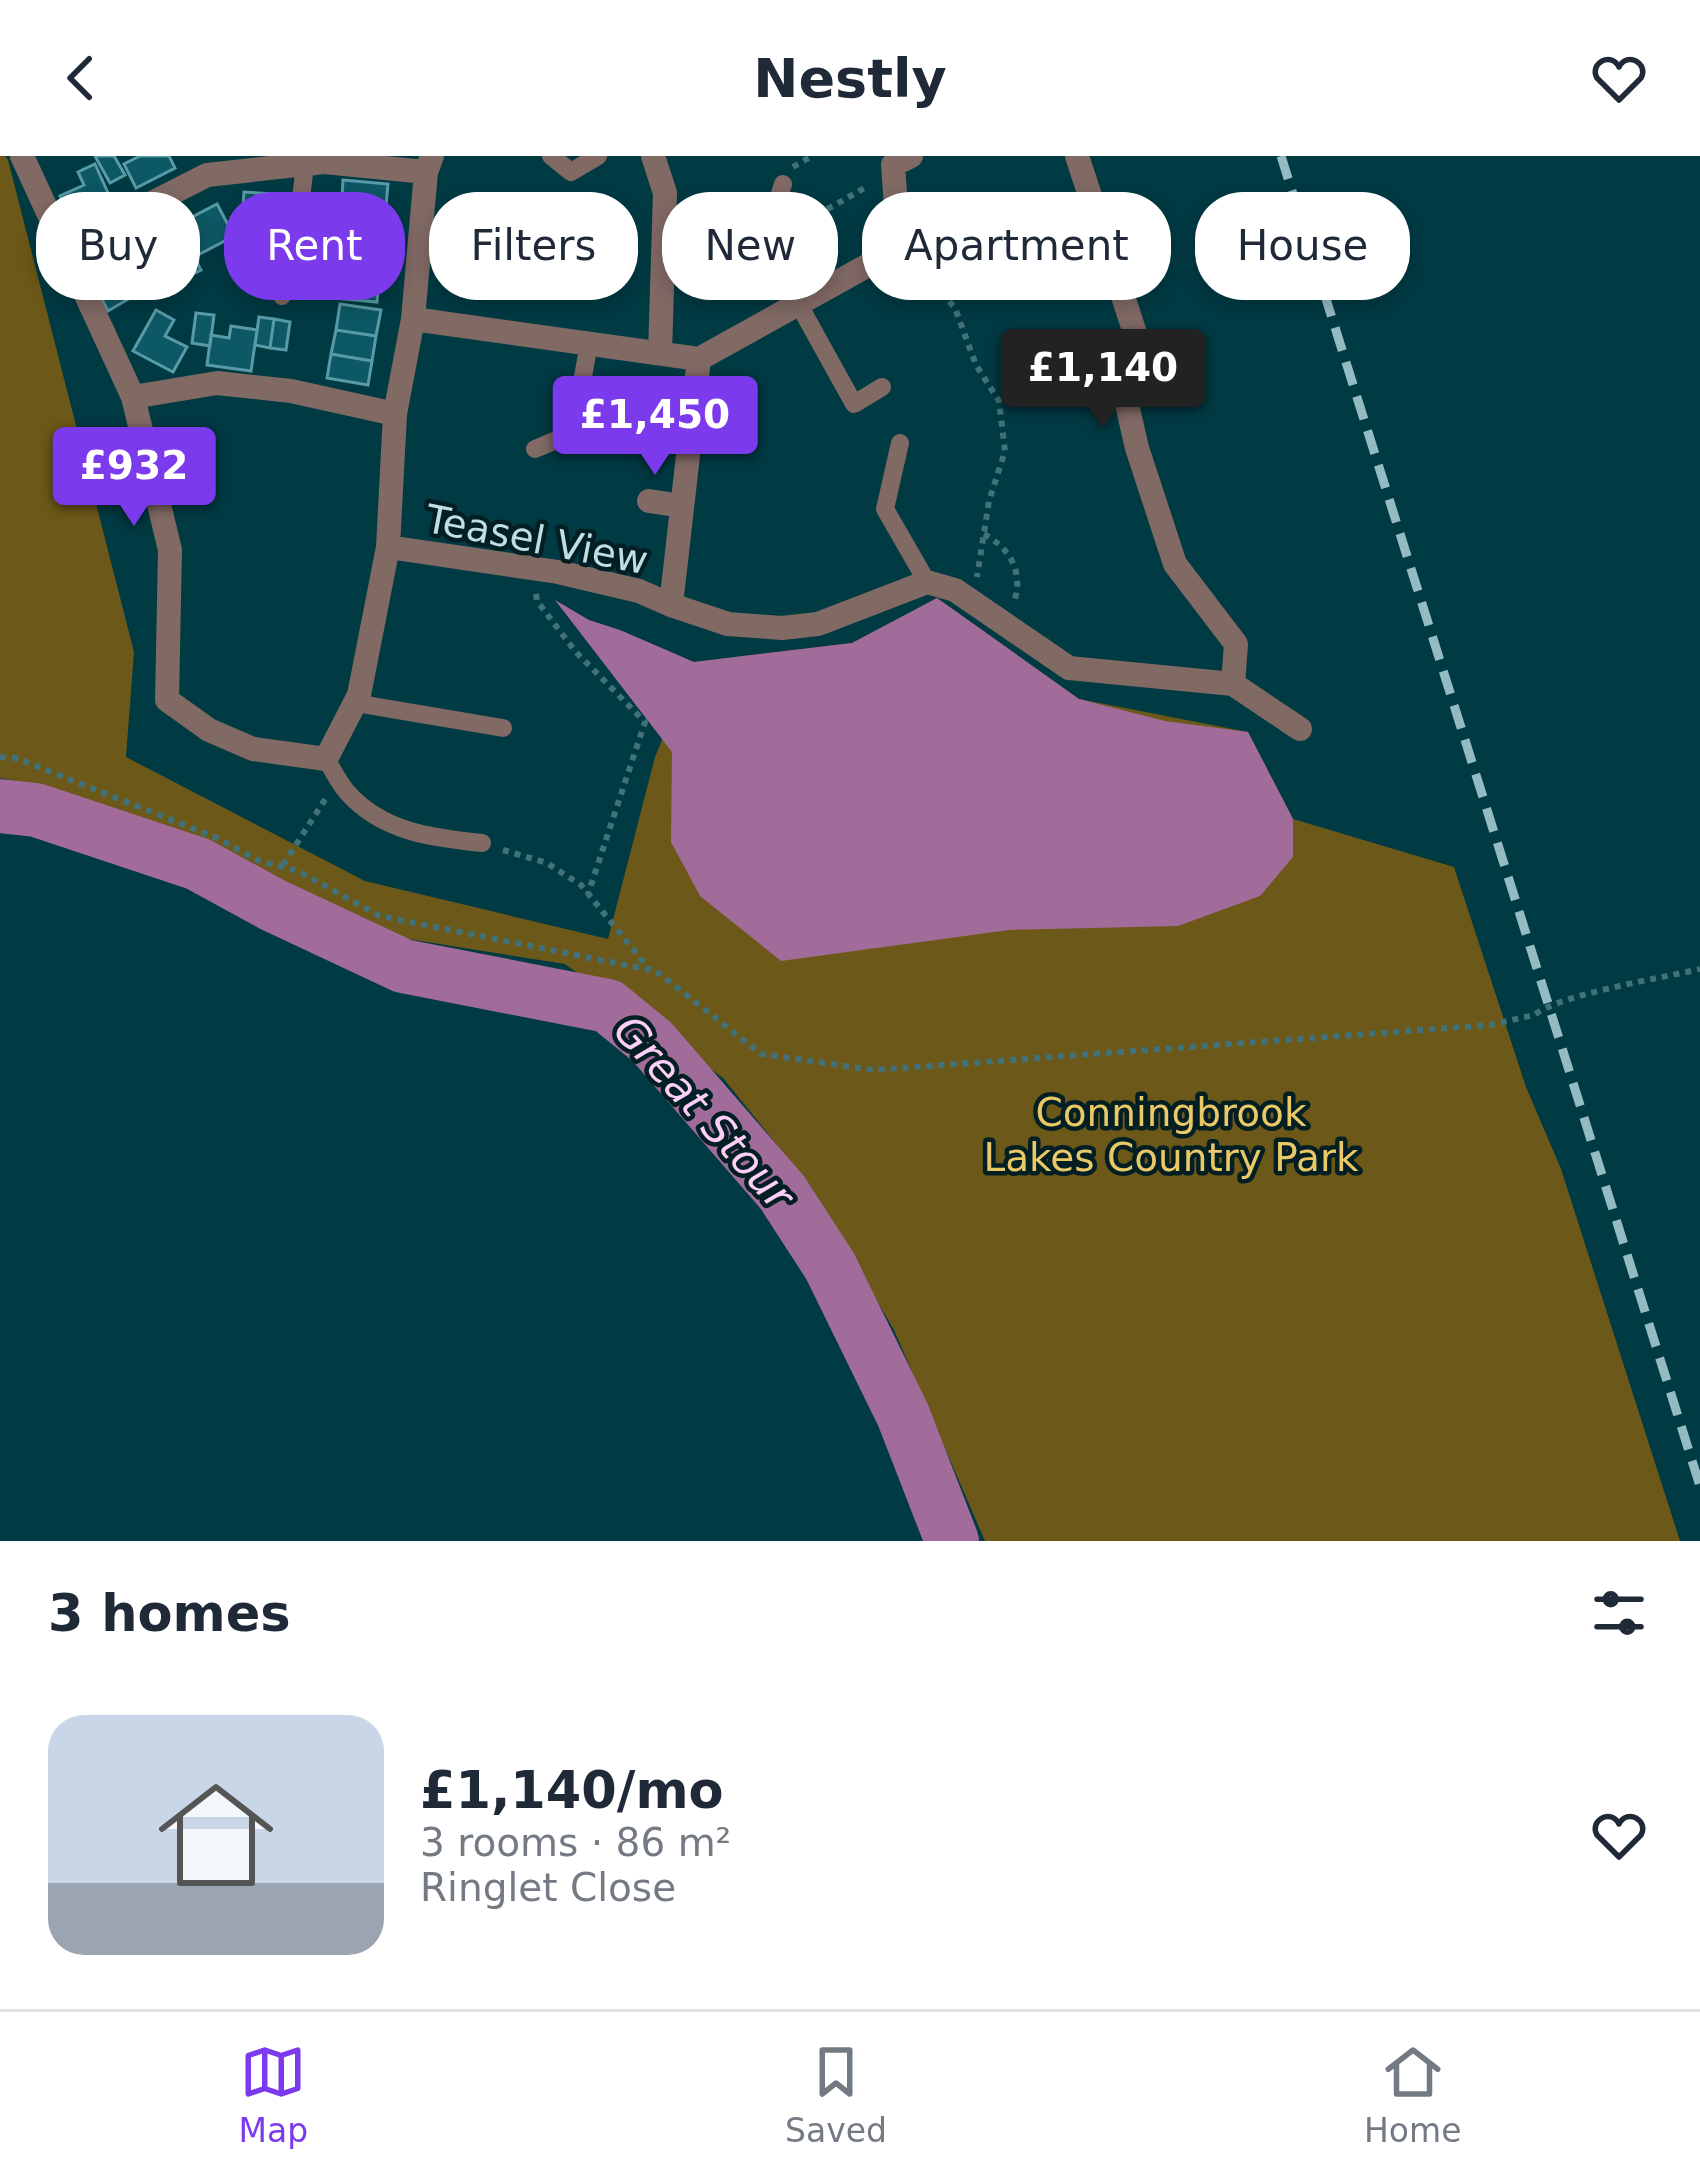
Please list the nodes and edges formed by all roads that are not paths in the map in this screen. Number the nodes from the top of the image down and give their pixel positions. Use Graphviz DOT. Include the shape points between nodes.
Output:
graph roads {
  1 [pos="22,156"];
  2 [pos="551,156"];
  3 [pos="598,156"];
  4 [pos="654,156"];
  5 [pos="1077,156"];
  6 [pos="305,164"];
  7 [pos="429,164"];
  8 [pos="903,164"];
  9 [pos="783,184"];
  10 [pos="39,192"];
  11 [pos="174,192"];
  12 [pos="302,192"];
  13 [pos="90,300"];
  14 [pos="798,304"];
  15 [pos="412,319"];
  16 [pos="589,343"];
  17 [pos="659,352"];
  18 [pos="699,359"];
  19 [pos="882,387"];
  20 [pos="133,397"];
  21 [pos="395,414"];
  22 [pos="900,442"];
  23 [pos="535,449"];
  24 [pos="649,501"];
  25 [pos="682,506"];
  26 [pos="388,547"];
  27 [pos="927,582"];
  28 [pos="671,605"];
  29 [pos="1234,684"];
  30 [pos="355,703"];
  31 [pos="502,728"];
  32 [pos="1300,729"];
  33 [pos="326,759"];
  34 [pos="482,843"];
  1 -- 10 [label="street"];
  2 -- 3 [label="lane" via="571,172"];
  4 -- 17 [label="street" via="665,193"];
  5 -- 29 [label="street" via="1134,330 1121,378 1137,448 1174,564 1236,644"];
  6 -- 7 [label="street"];
  6 -- 11 [label="street" via="207,175"];
  6 -- 12 [label="lane"];
  7 -- 15 [label="street"];
  8 -- 14 [label="street" via="899,248"];
  9 -- 14 [label="lane" via="771,223 773,258"];
  13 -- 20 [label="street"];
  14 -- 18 [label="street"];
  14 -- 19 [label="lane" via="854,404"];
  15 -- 16 [label="street"];
  15 -- 21 [label="street"];
  16 -- 17 [label="street"];
  16 -- 23 [label="lane" via="573,433"];
  17 -- 18 [label="street"];
  18 -- 25 [label="street, Teasel View"];
  20 -- 21 [label="street" via="217,382"];
  20 -- 33 [label="street" via="170,550 167,700 208,730 253,748"];
  21 -- 26 [label="street"];
  22 -- 27 [label="lane" via="885,509"];
  24 -- 25 [label="street, Teasel View"];
  25 -- 28 [label="street, Teasel View"];
  26 -- 28 [label="street, Teasel View" via="535,569"];
  26 -- 30 [label="street"];
  27 -- 28 [label="street, Teasel View" via="800,626 728,624"];
  27 -- 29 [label="street" via="955,590 1069,668"];
  29 -- 32 [label="street"];
  30 -- 31 [label="lane"];
  30 -- 33 [label="street"];
  33 -- 34 [label="lane" via="346,791 397,829"];
}
